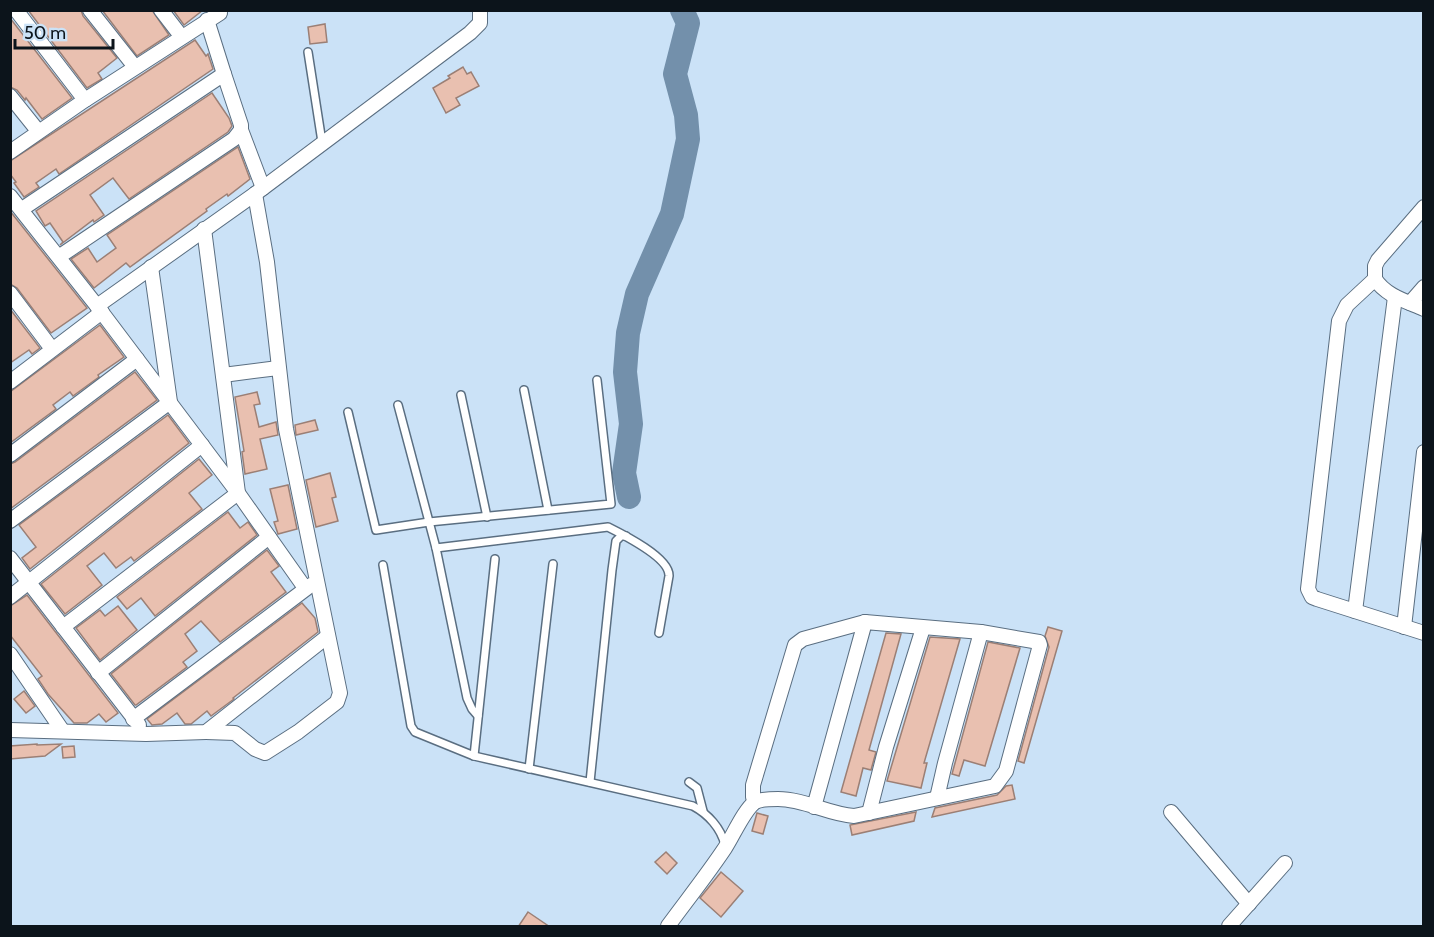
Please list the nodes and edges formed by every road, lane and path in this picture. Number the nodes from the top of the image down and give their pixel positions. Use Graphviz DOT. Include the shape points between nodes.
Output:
graph roads {
  1 [pos="16,10"];
  2 [pos="90,10"];
  3 [pos="161,10"];
  4 [pos="480,10"];
  5 [pos="220,13"];
  6 [pos="207,20"];
  7 [pos="181,36"];
  8 [pos="308,52"];
  9 [pos="135,67"];
  10 [pos="224,74"];
  11 [pos="10,96"];
  12 [pos="85,100"];
  13 [pos="241,130"];
  14 [pos="38,131"];
  15 [pos="322,142"];
  16 [pos="10,152"];
  17 [pos="259,191"];
  18 [pos="10,196"];
  19 [pos="1424,207"];
  20 [pos="22,209"];
  21 [pos="204,229"];
  22 [pos="60,256"];
  23 [pos="151,267"];
  24 [pos="1375,279"];
  25 [pos="1424,286"];
  26 [pos="10,292"];
  27 [pos="1395,297"];
  28 [pos="1410,303"];
  29 [pos="100,309"];
  30 [pos="1424,309"];
  31 [pos="52,349"];
  32 [pos="136,358"];
  33 [pos="278,368"];
  34 [pos="222,375"];
  35 [pos="597,380"];
  36 [pos="11,382"];
  37 [pos="524,390"];
  38 [pos="461,394"];
  39 [pos="170,402"];
  40 [pos="398,405"];
  41 [pos="348,412"];
  42 [pos="202,445"];
  43 [pos="1424,452"];
  44 [pos="10,455"];
  45 [pos="238,493"];
  46 [pos="548,510"];
  47 [pos="487,517"];
  48 [pos="10,521"];
  49 [pos="429,522"];
  50 [pos="626,536"];
  51 [pos="269,537"];
  52 [pos="436,548"];
  53 [pos="10,558"];
  54 [pos="495,559"];
  55 [pos="553,564"];
  56 [pos="383,565"];
  57 [pos="28,583"];
  58 [pos="311,585"];
  59 [pos="10,597"];
  60 [pos="1355,611"];
  61 [pos="865,622"];
  62 [pos="63,627"];
  63 [pos="1404,627"];
  64 [pos="923,628"];
  65 [pos="981,632"];
  66 [pos="659,633"];
  67 [pos="1424,633"];
  68 [pos="328,636"];
  69 [pos="13,661"];
  70 [pos="98,673"];
  71 [pos="478,716"];
  72 [pos="133,719"];
  73 [pos="10,730"];
  74 [pos="62,730"];
  75 [pos="206,732"];
  76 [pos="146,734"];
  77 [pos="474,756"];
  78 [pos="529,769"];
  79 [pos="590,782"];
  80 [pos="689,782"];
  81 [pos="937,798"];
  82 [pos="755,802"];
  83 [pos="814,807"];
  84 [pos="704,811"];
  85 [pos="1171,812"];
  86 [pos="869,813"];
  87 [pos="725,848"];
  88 [pos="1285,863"];
  89 [pos="1249,904"];
  90 [pos="668,927"];
  91 [pos="1228,927"];
  1 -- 12 [label="street"];
  2 -- 9 [label="street"];
  3 -- 7 [label="street"];
  4 -- 15 [label="street" via="480,23 470,33"];
  5 -- 6 [label="street"];
  6 -- 7 [label="street"];
  6 -- 10 [label="street"];
  7 -- 9 [label="street"];
  8 -- 15 [label="lane"];
  9 -- 12 [label="street"];
  10 -- 13 [label="street"];
  10 -- 20 [label="street"];
  11 -- 14 [label="street"];
  12 -- 14 [label="street"];
  13 -- 17 [label="street"];
  13 -- 22 [label="street" via="234,140"];
  14 -- 16 [label="street"];
  15 -- 17 [label="street"];
  17 -- 21 [label="street"];
  17 -- 33 [label="street"];
  18 -- 20 [label="street"];
  19 -- 24 [label="street" via="1378,260"];
  20 -- 22 [label="street"];
  21 -- 23 [label="street"];
  21 -- 34 [label="street"];
  22 -- 29 [label="street"];
  23 -- 29 [label="street"];
  23 -- 39 [label="street"];
  24 -- 27 [label="street"];
  24 -- 60 [label="street" via="1347,305 1339,321 1308,589 1312,597"];
  25 -- 28 [label="street"];
  26 -- 31 [label="street"];
  27 -- 28 [label="street"];
  27 -- 60 [label="street"];
  28 -- 30 [label="street"];
  29 -- 31 [label="street"];
  29 -- 32 [label="street"];
  31 -- 36 [label="street"];
  32 -- 39 [label="street"];
  32 -- 44 [label="street"];
  33 -- 34 [label="street"];
  33 -- 58 [label="street"];
  34 -- 45 [label="street"];
  35 -- 46 [label="lane" via="611,504"];
  37 -- 46 [label="lane"];
  38 -- 47 [label="lane"];
  39 -- 42 [label="street"];
  39 -- 48 [label="street"];
  40 -- 49 [label="lane"];
  41 -- 49 [label="lane" via="376,530"];
  42 -- 45 [label="street"];
  42 -- 57 [label="street"];
  43 -- 63 [label="street"];
  45 -- 51 [label="street"];
  45 -- 62 [label="street"];
  46 -- 47 [label="lane"];
  47 -- 49 [label="lane"];
  49 -- 52 [label="lane"];
  50 -- 52 [label="lane" via="608,527"];
  50 -- 66 [label="lane" via="669,569"];
  50 -- 79 [label="lane" via="616,541"];
  51 -- 58 [label="street"];
  51 -- 70 [label="street"];
  52 -- 71 [label="lane" via="466,698"];
  53 -- 57 [label="street"];
  54 -- 71 [label="lane"];
  55 -- 78 [label="lane"];
  56 -- 77 [label="lane" via="411,726 418,734"];
  57 -- 59 [label="street"];
  57 -- 62 [label="street"];
  58 -- 68 [label="street"];
  58 -- 72 [label="street"];
  60 -- 63 [label="street"];
  61 -- 64 [label="street"];
  61 -- 82 [label="street" via="803,639 795,645 753,785"];
  61 -- 83 [label="street"];
  62 -- 70 [label="street"];
  63 -- 67 [label="street"];
  64 -- 65 [label="street"];
  64 -- 86 [label="street"];
  65 -- 81 [label="street"];
  65 -- 81 [label="street" via="1038,640 1040,645 1003,777 996,786"];
  68 -- 75 [label="street"];
  68 -- 75 [label="street" via="340,696 337,702 265,753 235,733"];
  69 -- 74 [label="street"];
  70 -- 72 [label="street"];
  71 -- 77 [label="lane"];
  72 -- 76 [label="street"];
  73 -- 74 [label="street"];
  74 -- 76 [label="street"];
  75 -- 76 [label="street"];
  77 -- 78 [label="lane"];
  78 -- 79 [label="lane"];
  79 -- 84 [label="lane"];
  80 -- 84 [label="lane" via="697,788"];
  81 -- 86 [label="street"];
  82 -- 83 [label="street" via="791,800"];
  82 -- 87 [label="street"];
  83 -- 86 [label="street" via="844,815"];
  84 -- 87 [label="lane" via="723,836"];
  85 -- 89 [label="street"];
  87 -- 90 [label="street"];
  88 -- 89 [label="street"];
  89 -- 91 [label="street"];
}
